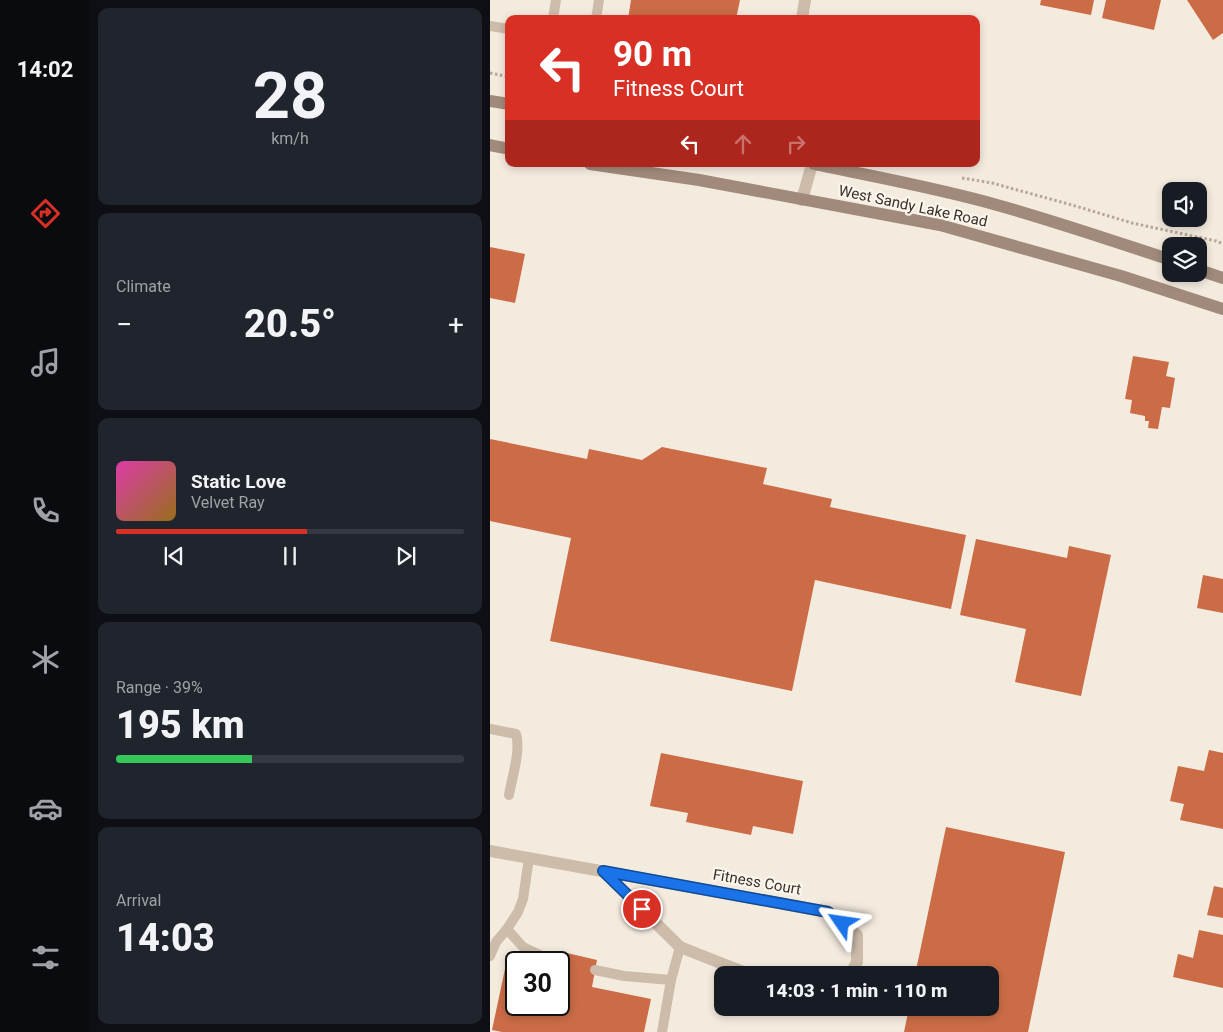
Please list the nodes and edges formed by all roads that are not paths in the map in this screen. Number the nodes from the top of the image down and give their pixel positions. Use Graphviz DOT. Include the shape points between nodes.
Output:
graph roads {
  1 [pos="556,0"];
  2 [pos="599,0"];
  3 [pos="805,0"];
  4 [pos="554,15"];
  5 [pos="597,15"];
  6 [pos="803,15"];
  7 [pos="490,26"];
  8 [pos="505,28"];
  9 [pos="490,101"];
  10 [pos="505,103"];
  11 [pos="490,145"];
  12 [pos="505,148"];
  13 [pos="610,167"];
  14 [pos="812,167"];
  15 [pos="828,167"];
  16 [pos="802,200"];
  17 [pos="1162,257"];
  18 [pos="1207,273"];
  19 [pos="1223,278"];
  20 [pos="1223,310"];
  21 [pos="490,729"];
  22 [pos="509,795"];
  23 [pos="490,851"];
  24 [pos="529,858"];
  25 [pos="603,871"];
  26 [pos="507,929"];
  27 [pos="680,947"];
  28 [pos="532,951"];
  29 [pos="490,956"];
  30 [pos="728,966"];
  31 [pos="855,966"];
  32 [pos="595,970"];
  33 [pos="671,980"];
  34 [pos="662,1032"];
  1 -- 4 [label="lane"];
  2 -- 5 [label="lane"];
  3 -- 6 [label="street"];
  7 -- 8 [label="lane"];
  9 -- 10 [label="main road"];
  11 -- 12 [label="main road"];
  13 -- 16 [label="main road, West Sandy Lake Road"];
  14 -- 16 [label="street"];
  15 -- 17 [label="main road, West Sandy Lake Road" via="995,205"];
  16 -- 20 [label="main road, West Sandy Lake Road" via="940,225 1103,270"];
  18 -- 19 [label="main road"];
  21 -- 22 [label="lane" via="516,734 518,749"];
  23 -- 24 [label="street, Fitness Court"];
  24 -- 25 [label="street, Fitness Court"];
  24 -- 26 [label="lane" via="524,898"];
  25 -- 27 [label="street"];
  25 -- 31 [label="street, Fitness Court" via="828,912 857,935"];
  26 -- 28 [label="lane"];
  26 -- 29 [label="lane"];
  27 -- 30 [label="street"];
  27 -- 33 [label="lane"];
  32 -- 33 [label="lane"];
  33 -- 34 [label="lane"];
}
